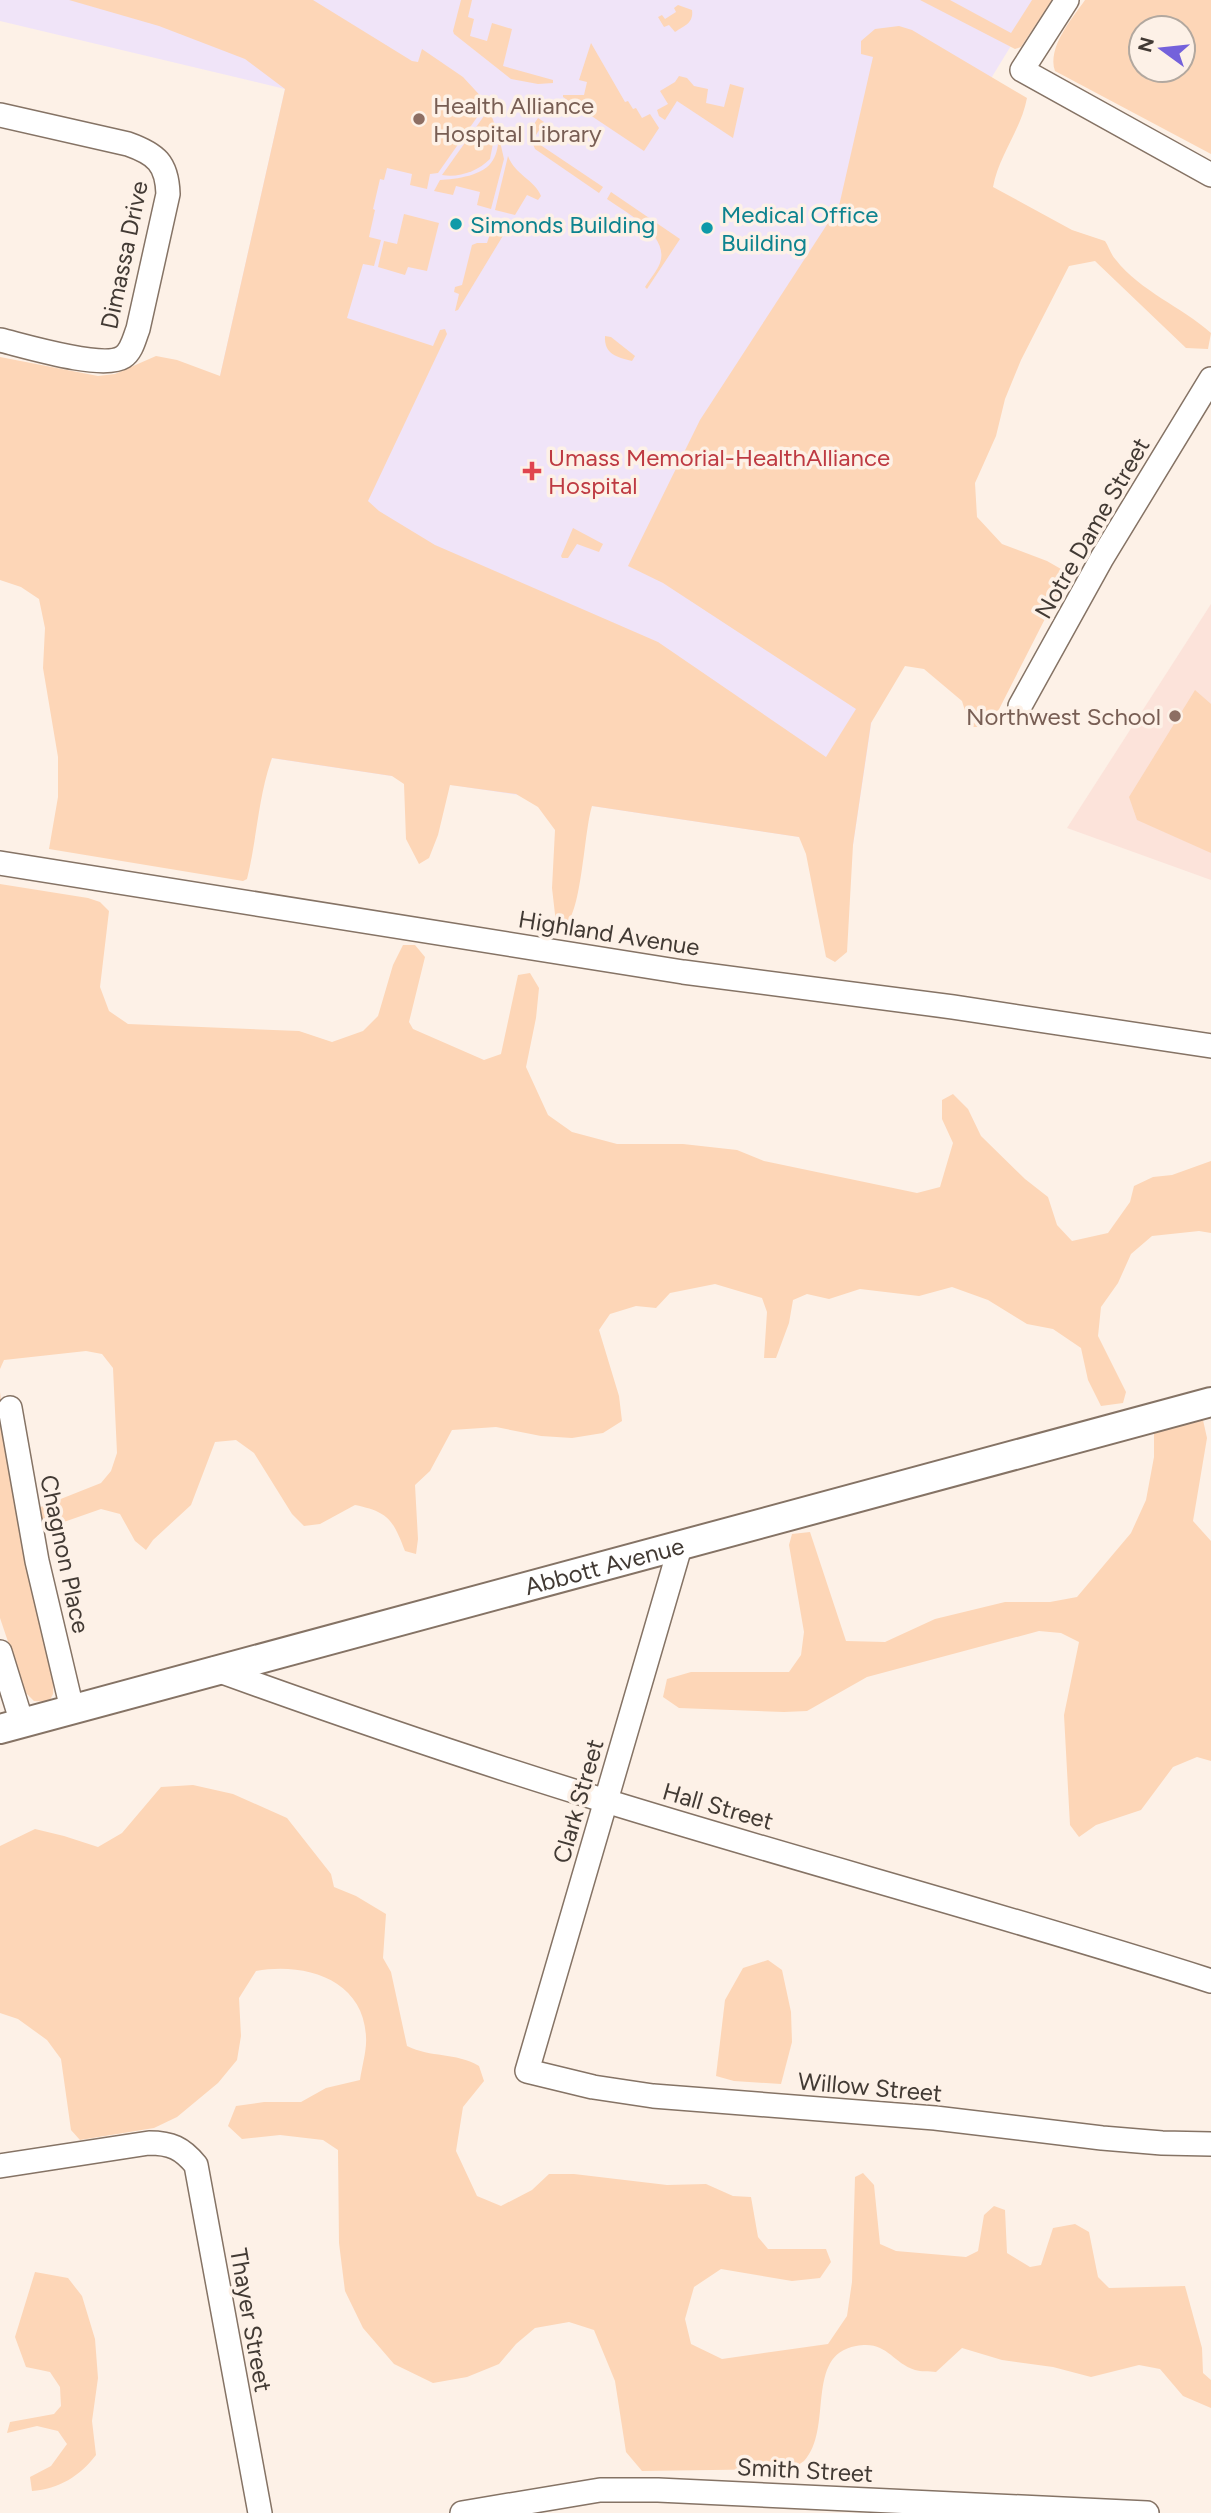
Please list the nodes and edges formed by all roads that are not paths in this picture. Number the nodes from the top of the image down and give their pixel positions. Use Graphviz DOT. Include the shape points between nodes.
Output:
graph roads {
  1 [pos="1068,0"];
  2 [pos="0,115"];
  3 [pos="1211,175"];
  4 [pos="0,340"];
  5 [pos="1211,380"];
  6 [pos="1020,706"];
  7 [pos="0,863"];
  8 [pos="1211,1046"];
  9 [pos="1211,1402"];
  10 [pos="10,1408"];
  11 [pos="680,1546"];
  12 [pos="0,1652"];
  13 [pos="214,1670"];
  14 [pos="72,1709"];
  15 [pos="11,1726"];
  16 [pos="606,1801"];
  17 [pos="1211,1981"];
  18 [pos="527,2071"];
  19 [pos="1211,2144"];
  20 [pos="0,2166"];
  21 [pos="260,2513"];
  22 [pos="462,2513"];
  23 [pos="1147,2513"];
  1 -- 3 [label="street" via="1022,70"];
  2 -- 4 [label="street, Dimassa Drive" via="144,150 167,174 168,194 138,329 121,359 95,362"];
  5 -- 6 [label="street, Notre Dame Street" via="1102,558"];
  7 -- 8 [label="street, Highland Avenue" via="684,972"];
  9 -- 11 [label="street, Abbott Avenue"];
  10 -- 14 [label="street, Chagnon Place" via="37,1561"];
  11 -- 13 [label="street, Abbott Avenue"];
  11 -- 16 [label="street, Clark Street"];
  12 -- 15 [label="street"];
  13 -- 14 [label="street, Abbott Avenue"];
  13 -- 16 [label="street, Hall Street"];
  14 -- 15 [label="street, Abbott Avenue"];
  16 -- 17 [label="street, Hall Street"];
  16 -- 18 [label="street, Clark Street"];
  18 -- 19 [label="street, Willow Street" via="653,2096"];
  20 -- 21 [label="street, Thayer Street" via="149,2143 167,2143 185,2152 196,2165"];
  22 -- 23 [label="street, Smith Street" via="600,2490 658,2490"];
}
